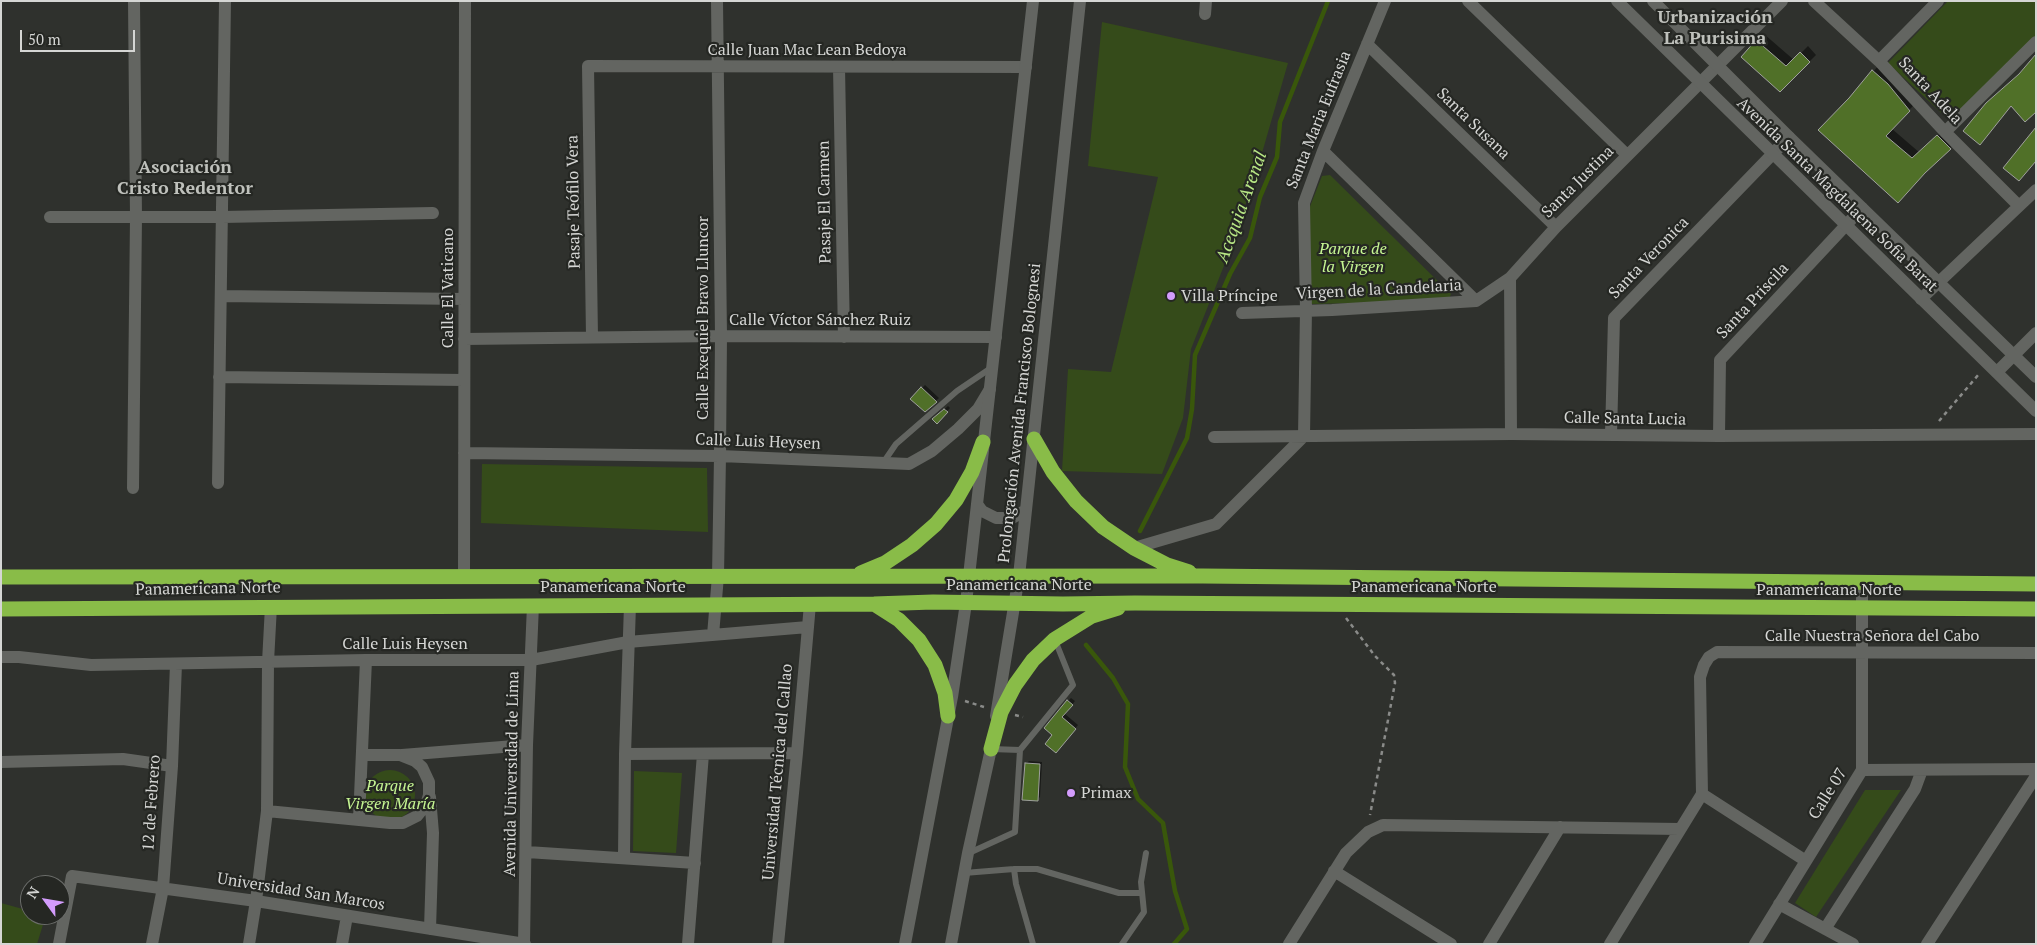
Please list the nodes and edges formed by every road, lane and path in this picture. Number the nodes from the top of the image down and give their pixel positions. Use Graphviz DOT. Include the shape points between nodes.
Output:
graph roads {
  1 [pos="134,1"];
  2 [pos="225,1"];
  3 [pos="465,1"];
  4 [pos="717,1"];
  5 [pos="1033,1"];
  6 [pos="1080,1"];
  7 [pos="1206,1"];
  8 [pos="1385,1"];
  9 [pos="1468,1"];
  10 [pos="1617,1"];
  11 [pos="1653,1"];
  12 [pos="1782,1"];
  13 [pos="1814,1"];
  14 [pos="1938,1"];
  15 [pos="1205,14"];
  16 [pos="2036,42"];
  17 [pos="1367,44"];
  18 [pos="1879,61"];
  19 [pos="1717,65"];
  20 [pos="588,66"];
  21 [pos="718,66"];
  22 [pos="839,66"];
  23 [pos="1026,67"];
  24 [pos="1699,83"];
  25 [pos="1945,132"];
  26 [pos="1789,137"];
  27 [pos="1323,151"];
  28 [pos="1772,154"];
  29 [pos="1627,156"];
  30 [pos="2036,190"];
  31 [pos="2019,206"];
  32 [pos="1862,208"];
  33 [pos="433,213"];
  34 [pos="50,217"];
  35 [pos="136,217"];
  36 [pos="222,217"];
  37 [pos="1845,226"];
  38 [pos="1556,227"];
  39 [pos="1510,278"];
  40 [pos="1938,282"];
  41 [pos="221,296"];
  42 [pos="464,299"];
  43 [pos="1922,299"];
  44 [pos="1476,301"];
  45 [pos="1306,310"];
  46 [pos="1242,314"];
  47 [pos="2036,333"];
  48 [pos="720,336"];
  49 [pos="592,337"];
  50 [pos="844,337"];
  51 [pos="996,337"];
  52 [pos="464,339"];
  53 [pos="2014,355"];
  54 [pos="992,367"];
  55 [pos="1992,368"];
  56 [pos="219,377"];
  57 [pos="2036,377"];
  58 [pos="464,380"];
  59 [pos="990,390"];
  60 [pos="2036,411"];
  61 [pos="1511,434"];
  62 [pos="1927,434"];
  63 [pos="2036,434"];
  64 [pos="1611,435"];
  65 [pos="1304,436"];
  66 [pos="1718,436"];
  67 [pos="1214,437"];
  68 [pos="1034,439"];
  69 [pos="983,442"];
  70 [pos="464,453"];
  71 [pos="720,456"];
  72 [pos="883,463"];
  73 [pos="218,483"];
  74 [pos="133,488"];
  75 [pos="977,504"];
  76 [pos="1026,510"];
  77 [pos="1134,548"];
  78 [pos="464,575"];
  79 [pos="856,575"];
  80 [pos="1,576"];
  81 [pos="718,576"];
  82 [pos="969,576"];
  83 [pos="1019,576"];
  84 [pos="1202,576"];
  85 [pos="1862,583"];
  86 [pos="2036,584"];
  87 [pos="966,603"];
  88 [pos="1016,603"];
  89 [pos="1135,603"];
  90 [pos="630,604"];
  91 [pos="715,604"];
  92 [pos="810,604"];
  93 [pos="874,604"];
  94 [pos="1335,604"];
  95 [pos="533,605"];
  96 [pos="271,606"];
  97 [pos="1862,608"];
  98 [pos="1,609"];
  99 [pos="2036,609"];
  100 [pos="808,627"];
  101 [pos="713,635"];
  102 [pos="1054,639"];
  103 [pos="628,642"];
  104 [pos="1862,653"];
  105 [pos="2036,653"];
  106 [pos="1,657"];
  107 [pos="366,660"];
  108 [pos="531,660"];
  109 [pos="268,662"];
  110 [pos="176,664"];
  111 [pos="952,697"];
  112 [pos="999,712"];
  113 [pos="948,716"];
  114 [pos="1024,717"];
  115 [pos="528,745"];
  116 [pos="991,749"];
  117 [pos="1020,750"];
  118 [pos="625,754"];
  119 [pos="704,754"];
  120 [pos="797,754"];
  121 [pos="363,755"];
  122 [pos="400,755"];
  123 [pos="1,762"];
  124 [pos="172,766"];
  125 [pos="2036,769"];
  126 [pos="1862,770"];
  127 [pos="1922,770"];
  128 [pos="2036,776"];
  129 [pos="1702,794"];
  130 [pos="429,795"];
  131 [pos="267,811"];
  132 [pos="359,819"];
  133 [pos="1560,827"];
  134 [pos="1680,828"];
  135 [pos="1368,832"];
  136 [pos="526,852"];
  137 [pos="968,853"];
  138 [pos="1146,853"];
  139 [pos="624,857"];
  140 [pos="1806,861"];
  141 [pos="695,863"];
  142 [pos="1014,869"];
  143 [pos="1334,871"];
  144 [pos="964,873"];
  145 [pos="162,888"];
  146 [pos="1141,894"];
  147 [pos="256,901"];
  148 [pos="1779,904"];
  149 [pos="347,916"];
  150 [pos="430,929"];
  151 [pos="1825,929"];
  152 [pos="1444,942"];
  153 [pos="59,944"];
  154 [pos="152,944"];
  155 [pos="249,944"];
  156 [pos="342,944"];
  157 [pos="524,944"];
  158 [pos="688,944"];
  159 [pos="778,944"];
  160 [pos="905,944"];
  161 [pos="951,944"];
  162 [pos="1033,944"];
  163 [pos="1122,944"];
  164 [pos="1289,944"];
  165 [pos="1489,944"];
  166 [pos="1610,944"];
  167 [pos="1755,944"];
  168 [pos="1853,944"];
  169 [pos="1927,944"];
  1 -- 35 [label="street"];
  2 -- 36 [label="street"];
  3 -- 42 [label="street, Calle El Vaticano"];
  4 -- 21 [label="street, Calle Exequiel Bravo Lluncor"];
  5 -- 23 [label="street, Prolongación Avenida Francisco Bolognesi"];
  6 -- 68 [label="street, Prolongación Avenida Francisco Bolognesi"];
  7 -- 15 [label="street"];
  8 -- 17 [label="street, Santa Maria Eufrasia"];
  9 -- 29 [label="street"];
  10 -- 24 [label="street, Avenida Santa Magdalaena Sofia Barat"];
  11 -- 19 [label="street, Avenida Santa Magdalaena Sofia Barat"];
  12 -- 19 [label="street, Santa Justina"];
  13 -- 18 [label="street, Santa Adela"];
  14 -- 18 [label="street"];
  16 -- 25 [label="street"];
  17 -- 27 [label="street, Santa Maria Eufrasia"];
  17 -- 38 [label="street, Santa Susana"];
  18 -- 25 [label="street, Santa Adela"];
  19 -- 24 [label="street, Santa Justina"];
  19 -- 26 [label="street, Avenida Santa Magdalaena Sofia Barat"];
  20 -- 21 [label="street, Calle Juan Mac Lean Bedoya"];
  20 -- 49 [label="street, Pasaje Teófilo Vera"];
  21 -- 22 [label="street, Calle Juan Mac Lean Bedoya"];
  21 -- 48 [label="street, Calle Exequiel Bravo Lluncor"];
  22 -- 23 [label="street, Calle Juan Mac Lean Bedoya"];
  22 -- 50 [label="street, Pasaje El Carmen"];
  23 -- 51 [label="street, Prolongación Avenida Francisco Bolognesi"];
  24 -- 28 [label="street, Avenida Santa Magdalaena Sofia Barat"];
  24 -- 29 [label="street, Santa Justina"];
  25 -- 31 [label="street, Santa Adela"];
  26 -- 28 [label="street, Santa Veronica"];
  26 -- 32 [label="street, Avenida Santa Magdalaena Sofia Barat"];
  27 -- 44 [label="street"];
  27 -- 45 [label="street, Santa Maria Eufrasia" via="1304,203"];
  28 -- 37 [label="street, Avenida Santa Magdalaena Sofia Barat"];
  28 -- 64 [label="street, Santa Veronica" via="1614,318"];
  29 -- 38 [label="street, Santa Justina"];
  30 -- 31 [label="street"];
  31 -- 40 [label="street"];
  32 -- 37 [label="street, Santa Priscila"];
  32 -- 40 [label="street, Avenida Santa Magdalaena Sofia Barat"];
  33 -- 36 [label="street"];
  34 -- 35 [label="street"];
  35 -- 36 [label="street"];
  35 -- 74 [label="street"];
  36 -- 41 [label="street"];
  37 -- 43 [label="street, Avenida Santa Magdalaena Sofia Barat"];
  37 -- 66 [label="street, Santa Priscila" via="1720,360"];
  38 -- 39 [label="street, Santa Justina"];
  39 -- 44 [label="street, Virgen de la Candelaria"];
  39 -- 61 [label="street"];
  40 -- 43 [label="street"];
  40 -- 53 [label="street, Avenida Santa Magdalaena Sofia Barat"];
  41 -- 42 [label="street"];
  41 -- 56 [label="street"];
  42 -- 52 [label="street, Calle El Vaticano"];
  43 -- 55 [label="street, Avenida Santa Magdalaena Sofia Barat"];
  44 -- 45 [label="street, Virgen de la Candelaria"];
  45 -- 46 [label="street, Virgen de la Candelaria"];
  45 -- 65 [label="street, Santa Maria Eufrasia"];
  47 -- 53 [label="street"];
  48 -- 49 [label="street, Calle Víctor Sánchez Ruiz"];
  48 -- 50 [label="street, Calle Víctor Sánchez Ruiz"];
  48 -- 71 [label="street, Calle Exequiel Bravo Lluncor"];
  49 -- 52 [label="street, Calle Víctor Sánchez Ruiz"];
  50 -- 51 [label="street, Calle Víctor Sánchez Ruiz"];
  51 -- 54 [label="street, Prolongación Avenida Francisco Bolognesi"];
  52 -- 58 [label="street, Calle El Vaticano"];
  53 -- 55 [label="street"];
  53 -- 57 [label="street, Avenida Santa Magdalaena Sofia Barat"];
  54 -- 59 [label="street, Prolongación Avenida Francisco Bolognesi"];
  54 -- 72 [label="lane" via="957,391 896,444"];
  55 -- 60 [label="street, Avenida Santa Magdalaena Sofia Barat"];
  55 -- 62 [label="path"];
  56 -- 58 [label="street"];
  56 -- 73 [label="street"];
  58 -- 70 [label="street, Calle El Vaticano"];
  59 -- 69 [label="street, Prolongación Avenida Francisco Bolognesi"];
  59 -- 72 [label="street, Calle Luis Heysen" via="978,408 932,451 909,464"];
  61 -- 64 [label="street, Calle Santa Lucia"];
  61 -- 65 [label="street, Calle Santa Lucia"];
  62 -- 63 [label="street, Calle Santa Lucia"];
  62 -- 66 [label="street, Calle Santa Lucia"];
  64 -- 66 [label="street, Calle Santa Lucia"];
  65 -- 67 [label="street, Calle Santa Lucia"];
  65 -- 77 [label="street" via="1214,525"];
  68 -- 76 [label="street, Prolongación Avenida Francisco Bolognesi"];
  68 -- 77 [label="highway" via="1052,472 1076,501 1103,527"];
  69 -- 75 [label="street, Prolongación Avenida Francisco Bolognesi"];
  69 -- 79 [label="highway" via="956,500 936,524 912,546 885,563"];
  70 -- 71 [label="street, Calle Luis Heysen"];
  70 -- 78 [label="street, Calle El Vaticano"];
  71 -- 72 [label="street, Calle Luis Heysen"];
  71 -- 81 [label="street, Calle Exequiel Bravo Lluncor"];
  75 -- 76 [label="street" via="996,518 1012,518"];
  75 -- 82 [label="street, Prolongación Avenida Francisco Bolognesi"];
  76 -- 83 [label="street, Prolongación Avenida Francisco Bolognesi"];
  77 -- 84 [label="highway" via="1167,565"];
  78 -- 80 [label="highway, Panamericana Norte"];
  78 -- 81 [label="highway, Panamericana Norte"];
  79 -- 81 [label="highway, Panamericana Norte"];
  79 -- 82 [label="highway, Panamericana Norte"];
  81 -- 91 [label="street, Calle Exequiel Bravo Lluncor"];
  82 -- 83 [label="highway, Panamericana Norte"];
  82 -- 87 [label="street, Prolongación Avenida Francisco Bolognesi"];
  83 -- 84 [label="highway, Panamericana Norte"];
  83 -- 88 [label="street, Prolongación Avenida Francisco Bolognesi"];
  84 -- 85 [label="highway, Panamericana Norte"];
  85 -- 86 [label="highway, Panamericana Norte"];
  85 -- 97 [label="street, Calle 07"];
  87 -- 88 [label="highway, Panamericana Norte"];
  87 -- 93 [label="highway, Panamericana Norte"];
  87 -- 111 [label="street, Prolongación Avenida Francisco Bolognesi"];
  88 -- 89 [label="highway, Panamericana Norte"];
  88 -- 112 [label="street, Prolongación Avenida Francisco Bolognesi"];
  89 -- 94 [label="highway, Panamericana Norte"];
  89 -- 102 [label="highway" via="1092,616"];
  90 -- 91 [label="highway, Panamericana Norte"];
  90 -- 95 [label="highway, Panamericana Norte"];
  90 -- 103 [label="street"];
  91 -- 92 [label="highway, Panamericana Norte"];
  91 -- 101 [label="street, Calle Exequiel Bravo Lluncor"];
  92 -- 93 [label="highway, Panamericana Norte"];
  92 -- 100 [label="street, Universidad Técnica del Callao"];
  93 -- 113 [label="highway" via="899,620 919,640 935,665 945,693"];
  94 -- 97 [label="highway, Panamericana Norte"];
  94 -- 135 [label="path" via="1394,675"];
  95 -- 96 [label="highway, Panamericana Norte"];
  95 -- 108 [label="street, Avenida Universidad de Lima"];
  96 -- 98 [label="highway, Panamericana Norte"];
  96 -- 109 [label="street"];
  97 -- 99 [label="highway, Panamericana Norte"];
  97 -- 104 [label="street, Calle 07"];
  100 -- 101 [label="street, Calle Luis Heysen"];
  100 -- 120 [label="street, Universidad Técnica del Callao"];
  101 -- 103 [label="street, Calle Luis Heysen"];
  102 -- 112 [label="highway" via="1033,660"];
  102 -- 117 [label="lane" via="1073,685"];
  103 -- 108 [label="street, Calle Luis Heysen"];
  103 -- 118 [label="street"];
  104 -- 105 [label="street, Calle Nuestra Señora del Cabo"];
  104 -- 126 [label="street, Calle 07"];
  104 -- 129 [label="street, Calle Nuestra Señora del Cabo" via="1717,652 1709,657 1700,677"];
  106 -- 110 [label="street, Calle Luis Heysen" via="91,665"];
  107 -- 108 [label="street, Calle Luis Heysen"];
  107 -- 109 [label="street, Calle Luis Heysen"];
  107 -- 121 [label="street"];
  108 -- 115 [label="street, Avenida Universidad de Lima"];
  109 -- 110 [label="street, Calle Luis Heysen"];
  109 -- 131 [label="street"];
  110 -- 124 [label="street, 12 de Febrero"];
  111 -- 112 [label="path"];
  111 -- 113 [label="street, Prolongación Avenida Francisco Bolognesi"];
  112 -- 114 [label="path"];
  112 -- 116 [label="highway"];
  113 -- 160 [label="street, Prolongación Avenida Francisco Bolognesi"];
  115 -- 122 [label="street"];
  115 -- 136 [label="street, Avenida Universidad de Lima"];
  116 -- 117 [label="lane"];
  116 -- 137 [label="street"];
  117 -- 137 [label="lane" via="1015,832"];
  118 -- 119 [label="street"];
  118 -- 139 [label="street"];
  119 -- 120 [label="street"];
  119 -- 141 [label="street"];
  120 -- 159 [label="street, Universidad Técnica del Callao"];
  121 -- 122 [label="street"];
  121 -- 132 [label="street"];
  122 -- 130 [label="street" via="422,767 429,782"];
  123 -- 124 [label="street" via="122,759"];
  124 -- 145 [label="street, 12 de Febrero"];
  125 -- 127 [label="street"];
  126 -- 127 [label="street"];
  126 -- 140 [label="street, Calle 07"];
  127 -- 151 [label="street" via="1915,788"];
  128 -- 169 [label="street"];
  129 -- 134 [label="street"];
  129 -- 140 [label="street"];
  130 -- 132 [label="street" via="426,805 416,816 403,823"];
  130 -- 150 [label="street" via="434,832"];
  131 -- 132 [label="street"];
  131 -- 147 [label="street"];
  133 -- 134 [label="street"];
  133 -- 135 [label="street" via="1382,825"];
  133 -- 165 [label="street"];
  134 -- 166 [label="street"];
  135 -- 143 [label="street" via="1346,853"];
  136 -- 139 [label="street"];
  136 -- 157 [label="street, Avenida Universidad de Lima"];
  137 -- 144 [label="street"];
  138 -- 146 [label="lane"];
  139 -- 141 [label="street"];
  140 -- 148 [label="street, Calle 07"];
  141 -- 158 [label="street"];
  142 -- 144 [label="lane"];
  142 -- 146 [label="lane" via="1037,869 1110,891"];
  142 -- 162 [label="lane"];
  143 -- 152 [label="street"];
  143 -- 164 [label="street"];
  144 -- 161 [label="street"];
  145 -- 147 [label="street, Universidad San Marcos"];
  145 -- 153 [label="street, Universidad San Marcos" via="72,876"];
  145 -- 154 [label="street, 12 de Febrero"];
  146 -- 163 [label="lane" via="1144,912"];
  147 -- 149 [label="street, Universidad San Marcos"];
  147 -- 155 [label="street"];
  148 -- 151 [label="street"];
  148 -- 167 [label="street, Calle 07"];
  149 -- 150 [label="street, Universidad San Marcos"];
  149 -- 156 [label="street"];
  150 -- 157 [label="street, Universidad San Marcos"];
  151 -- 168 [label="street"];
}
